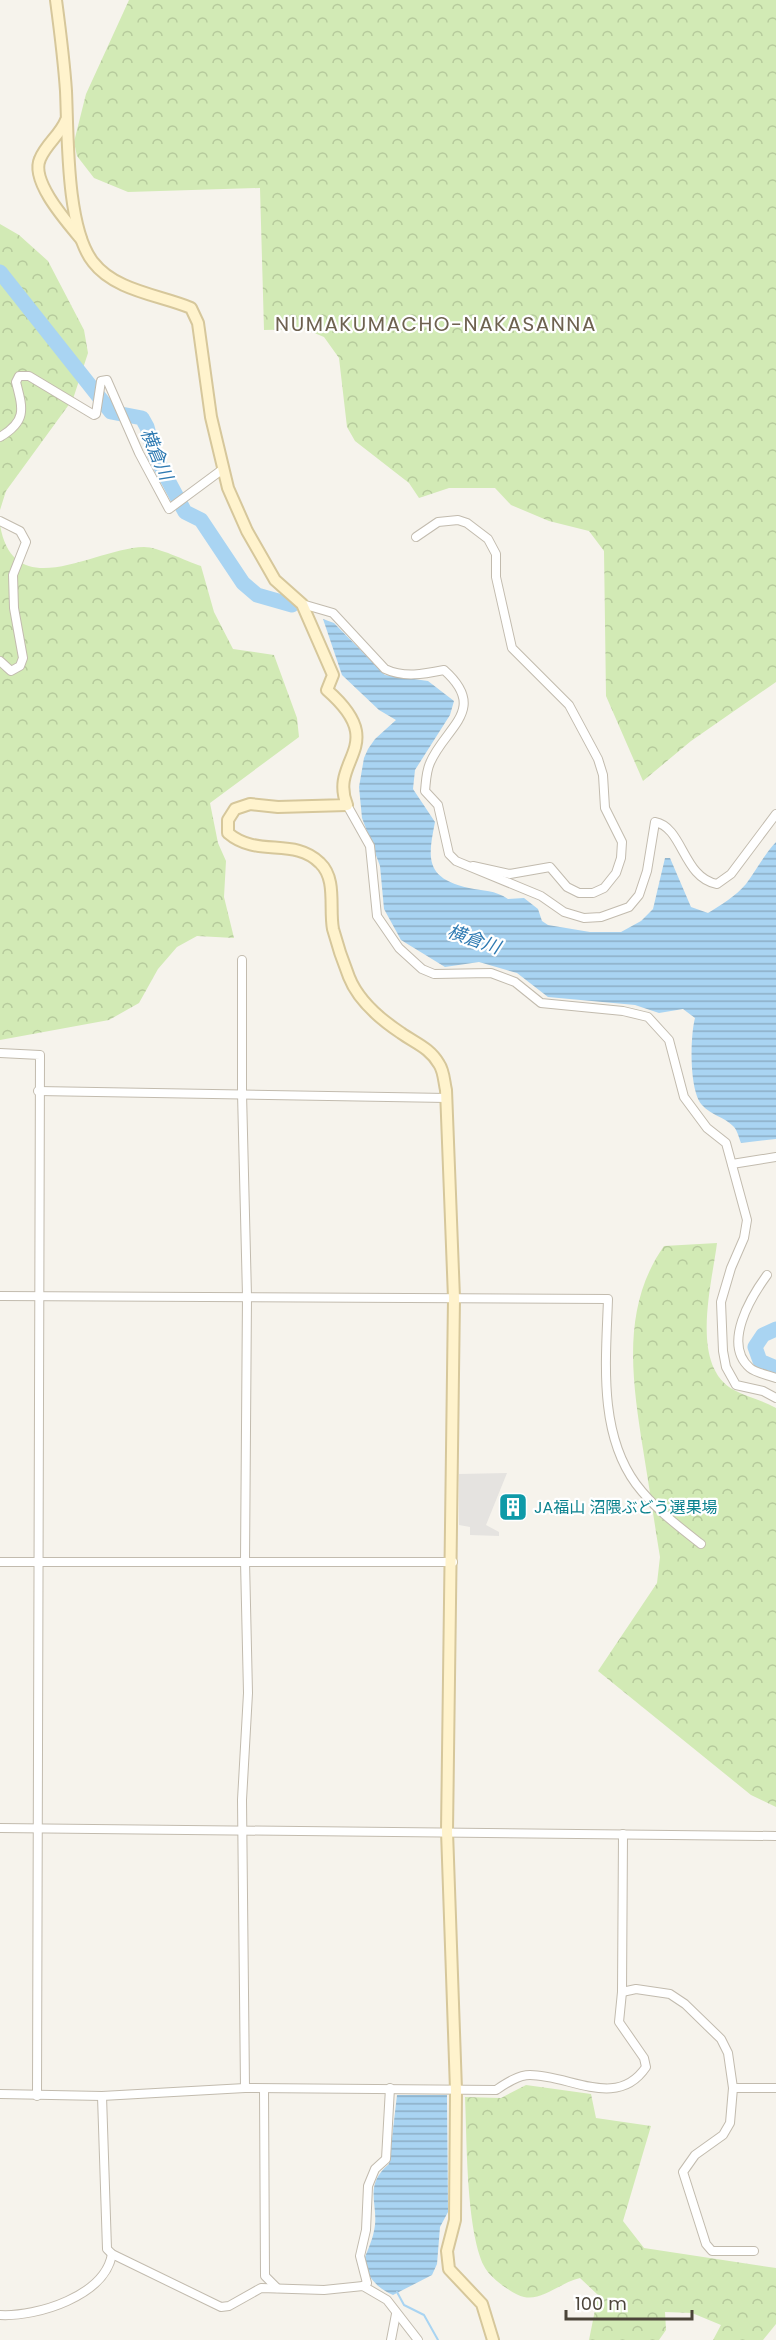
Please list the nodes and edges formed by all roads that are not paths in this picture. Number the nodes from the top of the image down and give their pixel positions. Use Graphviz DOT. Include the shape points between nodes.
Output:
graph roads {
  1 [pos="56,0"];
  2 [pos="66,119"];
  3 [pos="84,244"];
  4 [pos="0,437"];
  5 [pos="223,469"];
  6 [pos="0,521"];
  7 [pos="417,537"];
  8 [pos="302,604"];
  9 [pos="0,662"];
  10 [pos="347,805"];
  11 [pos="776,814"];
  12 [pos="462,865"];
  13 [pos="242,960"];
  14 [pos="0,1053"];
  15 [pos="38,1091"];
  16 [pos="242,1093"];
  17 [pos="447,1098"];
  18 [pos="776,1157"];
  19 [pos="732,1164"];
  20 [pos="767,1275"];
  21 [pos="0,1296"];
  22 [pos="39,1296"];
  23 [pos="247,1296"];
  24 [pos="454,1298"];
  25 [pos="776,1378"];
  26 [pos="776,1398"];
  27 [pos="700,1544"];
  28 [pos="0,1562"];
  29 [pos="39,1562"];
  30 [pos="245,1562"];
  31 [pos="453,1562"];
  32 [pos="38,1827"];
  33 [pos="0,1828"];
  34 [pos="242,1829"];
  35 [pos="447,1832"];
  36 [pos="623,1834"];
  37 [pos="776,1836"];
  38 [pos="622,1992"];
  39 [pos="245,2088"];
  40 [pos="390,2088"];
  41 [pos="733,2088"];
  42 [pos="776,2088"];
  43 [pos="264,2089"];
  44 [pos="456,2090"];
  45 [pos="0,2094"];
  46 [pos="37,2096"];
  47 [pos="102,2096"];
  48 [pos="754,2251"];
  49 [pos="112,2254"];
  50 [pos="363,2286"];
  51 [pos="278,2289"];
  52 [pos="396,2314"];
  53 [pos="0,2315"];
  54 [pos="391,2340"];
  55 [pos="418,2340"];
  56 [pos="493,2340"];
  1 -- 2 [label="street"];
  2 -- 3 [label="street" via="67,158"];
  2 -- 3 [label="street" via="39,161 39,177"];
  3 -- 5 [label="street" via="93,262 124,284 191,308 198,323 211,417"];
  4 -- 5 [label="street" via="22,416 16,382 19,376 29,376 94,415 98,388 101,381 106,381 169,509"];
  5 -- 8 [label="street" via="247,531 266,566 275,580"];
  6 -- 9 [label="street" via="20,531 26,542 13,575 23,658 20,666 11,671"];
  7 -- 12 [label="street" via="438,522 458,520 467,523 494,548 496,577 512,648 569,705 598,759 605,808 622,842 616,873 604,888 593,893 579,893 567,887 550,867 510,874"];
  8 -- 10 [label="street" via="333,675 327,690 354,719 357,733 342,792"];
  8 -- 12 [label="street" via="333,613 385,669 395,674 419,675 444,670 459,684 464,704 457,725 430,762 426,791 438,805 449,854"];
  10 -- 17 [label="street" via="250,804 235,809 228,820 228,833 253,848 282,847 320,862 329,875 333,928 350,979 375,1014 429,1050 441,1066"];
  10 -- 19 [label="street" via="370,846 377,916 399,948 422,969 434,974 491,973 515,982 541,1003 648,1017 669,1040 684,1097 701,1121 726,1143"];
  11 -- 12 [label="street" via="731,874 717,884 706,882 697,874 673,837 656,822 639,895 629,907 601,917 584,918 564,912 541,896"];
  13 -- 16 [label="street"];
  14 -- 15 [label="street" via="40,1055"];
  15 -- 16 [label="street"];
  15 -- 22 [label="street"];
  16 -- 17 [label="street"];
  16 -- 23 [label="street"];
  17 -- 24 [label="street"];
  18 -- 19 [label="street"];
  19 -- 26 [label="street" via="747,1220 721,1302 723,1352 736,1385"];
  20 -- 25 [label="street" via="741,1322 738,1347 750,1368"];
  21 -- 22 [label="street"];
  22 -- 23 [label="street"];
  22 -- 29 [label="street"];
  23 -- 24 [label="street"];
  23 -- 30 [label="street"];
  24 -- 27 [label="street" via="608,1299 606,1362 615,1441 636,1483 652,1503"];
  24 -- 31 [label="street"];
  28 -- 29 [label="street"];
  29 -- 30 [label="street"];
  29 -- 32 [label="street"];
  30 -- 31 [label="street"];
  30 -- 34 [label="street" via="248,1693"];
  31 -- 35 [label="street"];
  32 -- 33 [label="street"];
  32 -- 34 [label="street"];
  32 -- 46 [label="street"];
  34 -- 35 [label="street"];
  34 -- 39 [label="street"];
  35 -- 36 [label="street"];
  35 -- 44 [label="street"];
  36 -- 37 [label="street"];
  36 -- 38 [label="street"];
  38 -- 41 [label="street" via="636,1989 670,1994 685,2004 721,2039 732,2068"];
  38 -- 44 [label="street" via="619,2022 646,2067 627,2086 611,2090 528,2074 496,2090"];
  39 -- 43 [label="street"];
  39 -- 47 [label="street"];
  40 -- 43 [label="street"];
  40 -- 44 [label="street"];
  40 -- 50 [label="street" via="386,2159 375,2169 368,2186 366,2230 360,2256 367,2283"];
  41 -- 42 [label="street"];
  41 -- 48 [label="street" via="730,2123 723,2134 695,2155 683,2172 706,2244 712,2251"];
  43 -- 51 [label="street" via="265,2276"];
  44 -- 56 [label="street" via="455,2220 447,2251 449,2269 482,2304"];
  45 -- 46 [label="street"];
  46 -- 47 [label="street"];
  47 -- 49 [label="street" via="107,2249"];
  49 -- 51 [label="street" via="221,2307 261,2288"];
  49 -- 53 [label="street" via="102,2278 71,2300 21,2314"];
  50 -- 51 [label="street"];
  50 -- 52 [label="street" via="392,2304"];
  52 -- 54 [label="street"];
  52 -- 55 [label="street"];
}
